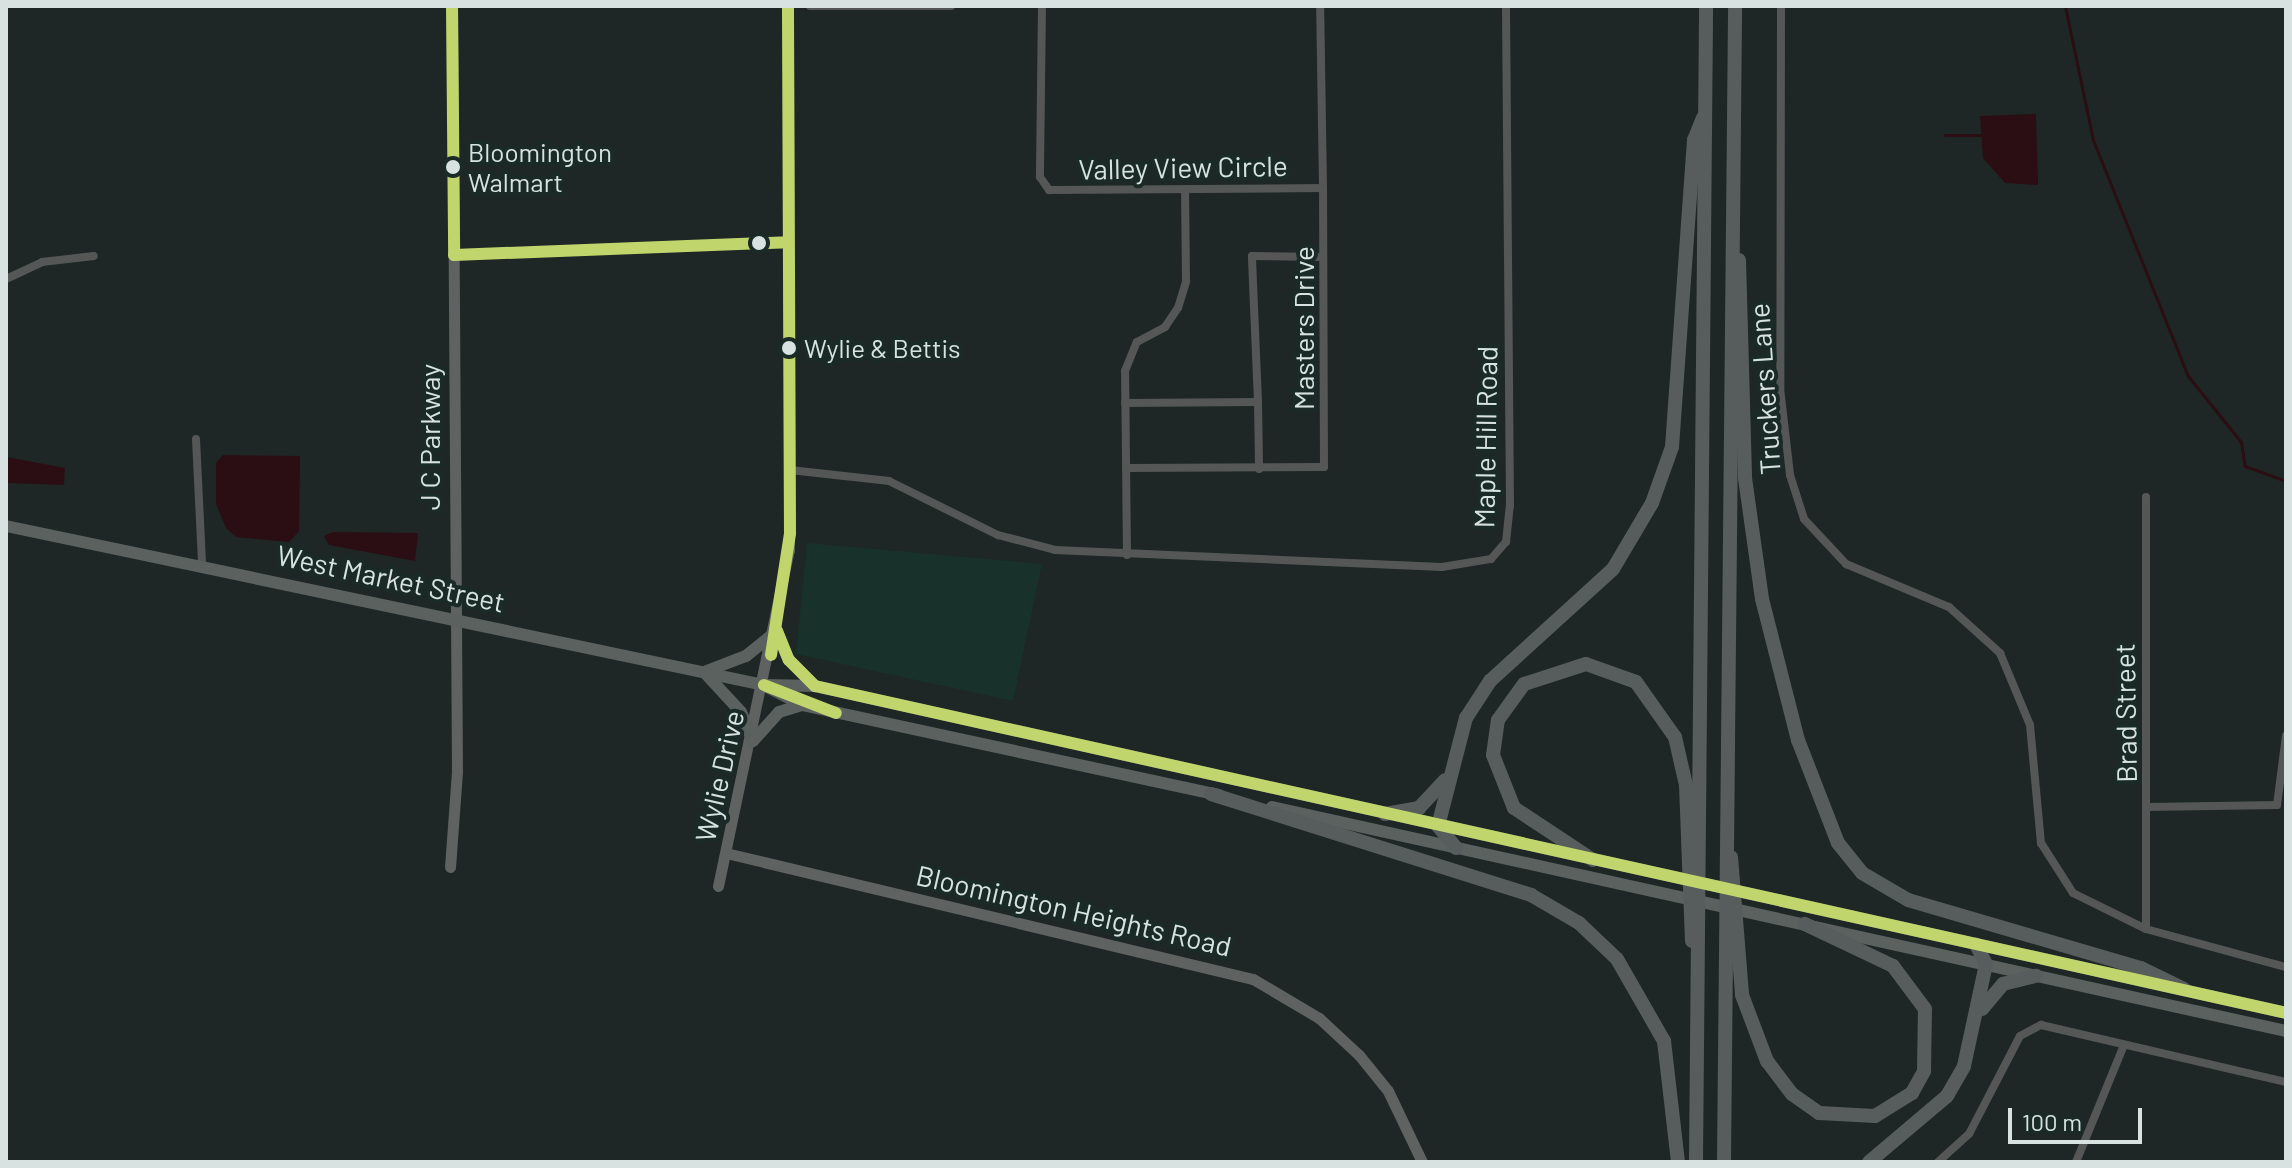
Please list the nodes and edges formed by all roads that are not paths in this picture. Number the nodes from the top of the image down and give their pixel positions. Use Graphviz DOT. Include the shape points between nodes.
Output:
graph roads {
  1 [pos="452,6"];
  2 [pos="788,6"];
  3 [pos="810,6"];
  4 [pos="951,6"];
  5 [pos="1042,6"];
  6 [pos="1320,6"];
  7 [pos="1506,6"];
  8 [pos="1706,6"];
  9 [pos="1735,6"];
  10 [pos="1781,6"];
  11 [pos="1706,111"];
  12 [pos="1323,188"];
  13 [pos="1185,189"];
  14 [pos="1733,219"];
  15 [pos="788,242"];
  16 [pos="454,255"];
  17 [pos="94,256"];
  18 [pos="1322,257"];
  19 [pos="6,279"];
  20 [pos="1258,402"];
  21 [pos="1125,403"];
  22 [pos="196,439"];
  23 [pos="1126,468"];
  24 [pos="1259,469"];
  25 [pos="790,470"];
  26 [pos="2146,497"];
  27 [pos="6,526"];
  28 [pos="1127,555"];
  29 [pos="202,562"];
  30 [pos="453,616"];
  31 [pos="777,631"];
  32 [pos="704,672"];
  33 [pos="764,685"];
  34 [pos="815,686"];
  35 [pos="802,705"];
  36 [pos="2286,736"];
  37 [pos="753,741"];
  38 [pos="1450,773"];
  39 [pos="1211,794"];
  40 [pos="2148,807"];
  41 [pos="1385,814"];
  42 [pos="1438,826"];
  43 [pos="1727,844"];
  44 [pos="1456,848"];
  45 [pos="726,853"];
  46 [pos="1593,860"];
  47 [pos="450,867"];
  48 [pos="718,886"];
  49 [pos="1805,924"];
  50 [pos="2146,929"];
  51 [pos="1976,944"];
  52 [pos="1986,964"];
  53 [pos="1698,966"];
  54 [pos="2286,967"];
  55 [pos="2036,976"];
  56 [pos="2184,989"];
  57 [pos="2286,1013"];
  58 [pos="1977,1016"];
  59 [pos="2286,1031"];
  60 [pos="2124,1045"];
  61 [pos="2286,1082"];
  62 [pos="1422,1162"];
  63 [pos="1678,1162"];
  64 [pos="1696,1162"];
  65 [pos="1724,1162"];
  66 [pos="1869,1162"];
  67 [pos="1938,1162"];
  68 [pos="2076,1162"];
  1 -- 16 [label="main road, J C Parkway"];
  2 -- 15 [label="main road, Wylie Drive"];
  3 -- 4 [label="street"];
  5 -- 13 [label="street, Valley View Circle" via="1041,184 1049,190"];
  6 -- 12 [label="street, Valley View Circle"];
  7 -- 28 [label="street, Maple Hill Road" via="1510,506 1502,550 1477,565 1442,567"];
  8 -- 11 [label="highway"];
  9 -- 14 [label="highway"];
  10 -- 50 [label="street, Truckers Lane" via="1778,335 1799,507 1846,564 1933,598 1988,637 2026,705 2038,826 2050,864 2073,893"];
  11 -- 38 [label="highway" via="1694,140 1676,416 1652,503 1613,569 1481,692"];
  11 -- 53 [label="highway"];
  12 -- 13 [label="street, Valley View Circle"];
  12 -- 18 [label="street, Masters Drive"];
  13 -- 21 [label="street" via="1182,294 1165,327 1128,356"];
  14 -- 43 [label="highway"];
  14 -- 56 [label="highway" via="1744,291 1745,478 1762,599 1827,824 1851,861 1891,893 2141,968"];
  15 -- 16 [label="street"];
  15 -- 25 [label="main road, Wylie Drive"];
  16 -- 30 [label="main road, J C Parkway"];
  17 -- 19 [label="street" via="42,262"];
  18 -- 20 [label="street" via="1252,256"];
  18 -- 24 [label="street, Masters Drive" via="1324,467"];
  20 -- 21 [label="street"];
  20 -- 24 [label="street"];
  21 -- 23 [label="street"];
  22 -- 29 [label="street"];
  23 -- 24 [label="street"];
  23 -- 28 [label="street"];
  25 -- 28 [label="street, Maple Hill Road" via="906,486 998,535 1055,550"];
  25 -- 31 [label="main road, Wylie Drive" via="788,563"];
  26 -- 40 [label="street, Brad Street"];
  27 -- 29 [label="main road, West Market Street"];
  29 -- 30 [label="main road, West Market Street"];
  30 -- 32 [label="main road, West Market Street"];
  30 -- 47 [label="main road, J C Parkway" via="457,772"];
  31 -- 32 [label="main road" via="746,656"];
  31 -- 33 [label="main road, Wylie Drive"];
  31 -- 34 [label="main road" via="789,660"];
  32 -- 33 [label="main road, West Market Street"];
  32 -- 37 [label="main road" via="741,712"];
  33 -- 34 [label="main road, West Market Street"];
  33 -- 35 [label="main road, West Market Street"];
  33 -- 37 [label="main road, Wylie Drive"];
  34 -- 41 [label="main road, West Market Street"];
  35 -- 37 [label="main road" via="779,712"];
  35 -- 39 [label="main road, West Market Street"];
  36 -- 40 [label="street" via="2282,798 2261,808"];
  37 -- 45 [label="main road, Wylie Drive"];
  38 -- 41 [label="highway" via="1419,808"];
  38 -- 42 [label="highway"];
  39 -- 44 [label="main road, West Market Street"];
  39 -- 63 [label="highway" via="1531,895 1579,923 1617,959 1664,1041"];
  40 -- 50 [label="street, Brad Street"];
  41 -- 42 [label="main road, West Market Street"];
  42 -- 44 [label="highway"];
  42 -- 46 [label="main road, West Market Street"];
  43 -- 49 [label="highway" via="1738,877 1742,995 1767,1061 1792,1094 1819,1113 1857,1120 1892,1109 1924,1071 1925,1009 1893,966"];
  43 -- 65 [label="highway"];
  44 -- 49 [label="main road, West Market Street"];
  45 -- 48 [label="main road, Wylie Drive"];
  45 -- 62 [label="main road, Bloomington Heights Road" via="1253,979 1319,1018 1359,1055 1388,1091"];
  46 -- 51 [label="main road, West Market Street"];
  46 -- 53 [label="highway" via="1514,808 1493,755 1498,720 1524,684 1586,664 1636,682 1675,737 1686,785 1687,916"];
  49 -- 52 [label="main road, West Market Street"];
  50 -- 54 [label="street, Truckers Lane"];
  51 -- 52 [label="highway"];
  51 -- 56 [label="main road, West Market Street"];
  52 -- 55 [label="main road, West Market Street"];
  52 -- 58 [label="highway"];
  53 -- 64 [label="highway"];
  55 -- 58 [label="highway" via="2003,984"];
  55 -- 59 [label="main road, West Market Street"];
  56 -- 57 [label="main road, West Market Street"];
  58 -- 66 [label="highway" via="1947,1096"];
  60 -- 61 [label="street"];
  60 -- 67 [label="street" via="2051,1025 2031,1027 1969,1134"];
  60 -- 68 [label="street"];
}
